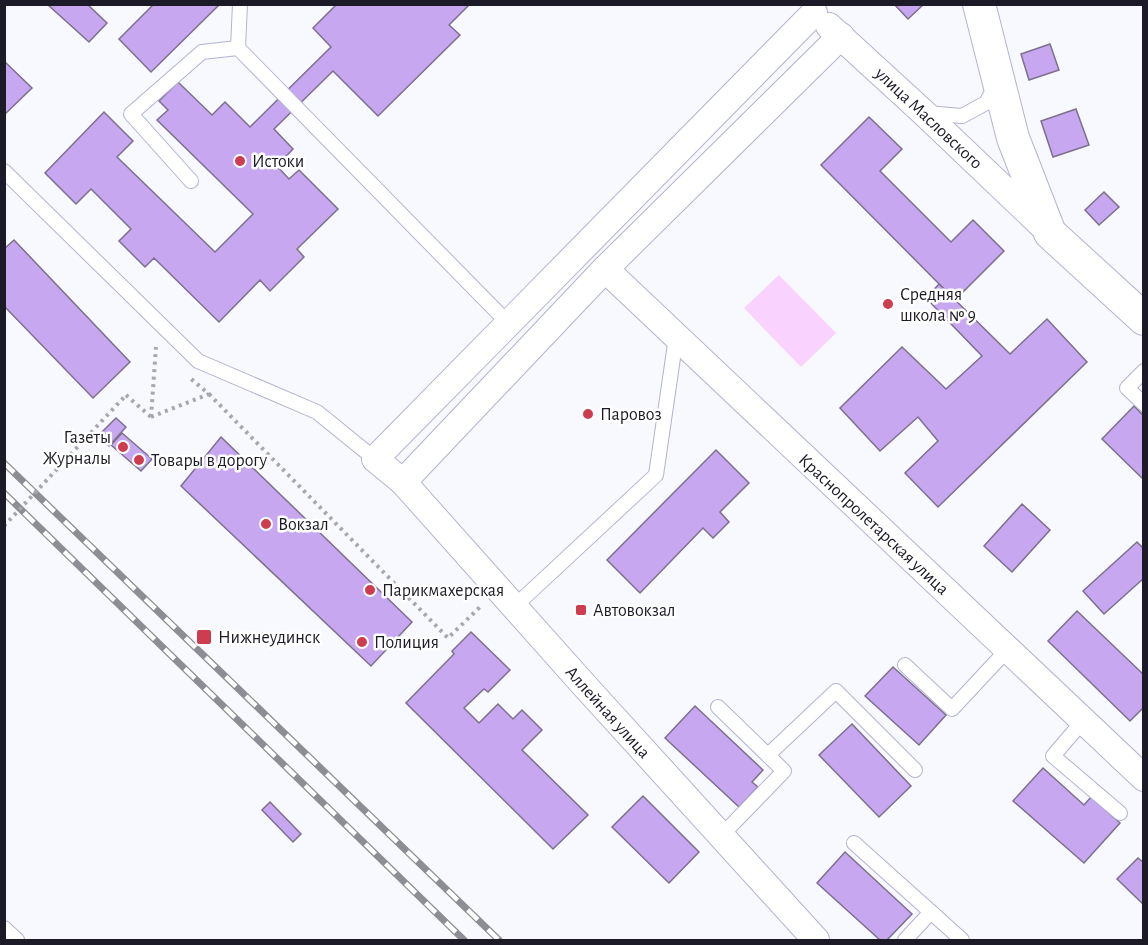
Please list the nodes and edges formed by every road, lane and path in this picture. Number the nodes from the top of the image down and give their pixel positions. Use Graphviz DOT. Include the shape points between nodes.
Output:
graph roads {
  1 [pos="240,4"];
  2 [pos="979,4"];
  3 [pos="810,9"];
  4 [pos="841,36"];
  5 [pos="238,48"];
  6 [pos="998,80"];
  7 [pos="924,113"];
  8 [pos="4,171"];
  9 [pos="191,181"];
  10 [pos="1050,234"];
  11 [pos="605,269"];
  12 [pos="1143,319"];
  13 [pos="509,324"];
  14 [pos="164,327"];
  15 [pos="676,337"];
  16 [pos="156,347"];
  17 [pos="165,355"];
  18 [pos="182,371"];
  19 [pos="1143,371"];
  20 [pos="208,394"];
  21 [pos="1143,404"];
  22 [pos="151,417"];
  23 [pos="375,459"];
  24 [pos="403,482"];
  25 [pos="4,526"];
  26 [pos="506,598"];
  27 [pos="1007,650"];
  28 [pos="905,665"];
  29 [pos="718,707"];
  30 [pos="1083,721"];
  31 [pos="768,755"];
  32 [pos="915,770"];
  33 [pos="1143,778"];
  34 [pos="1120,813"];
  35 [pos="721,836"];
  36 [pos="854,843"];
  37 [pos="931,912"];
  38 [pos="4,928"];
  39 [pos="18,940"];
  40 [pos="816,940"];
  41 [pos="905,940"];
  42 [pos="962,940"];
  1 -- 5 [label="lane"];
  2 -- 6 [label="street, улица Масловского"];
  3 -- 4 [label="street, улица Масловского"];
  3 -- 13 [label="street"];
  4 -- 7 [label="street, улица Масловского"];
  4 -- 11 [label="street"];
  5 -- 9 [label="lane" via="202,52 131,114"];
  5 -- 13 [label="lane"];
  6 -- 7 [label="lane" via="986,103 962,116"];
  6 -- 10 [label="street, улица Масловского" via="1013,138"];
  7 -- 10 [label="street, улица Масловского"];
  8 -- 14 [label="lane"];
  10 -- 12 [label="street, улица Масловского"];
  11 -- 15 [label="street, Краснопролетарская улица"];
  11 -- 24 [label="street"];
  13 -- 23 [label="street"];
  14 -- 16 [label="path" via="151,343"];
  14 -- 23 [label="lane" via="198,361 317,412"];
  15 -- 26 [label="lane" via="656,475"];
  15 -- 27 [label="street, Краснопролетарская улица"];
  16 -- 17 [label="path"];
  16 -- 22 [label="path"];
  18 -- 20 [label="path"];
  19 -- 21 [label="lane" via="1127,388"];
  20 -- 22 [label="path"];
  20 -- 26 [label="path" via="448,638"];
  22 -- 25 [label="path, bridge" via="126,395"];
  23 -- 24 [label="street, Аллейная улица"];
  24 -- 26 [label="street, Аллейная улица"];
  26 -- 35 [label="street, Аллейная улица"];
  27 -- 28 [label="lane" via="952,709"];
  27 -- 30 [label="street, Краснопролетарская улица"];
  29 -- 31 [label="lane"];
  30 -- 33 [label="street, Краснопролетарская улица"];
  30 -- 34 [label="lane" via="1053,756"];
  31 -- 32 [label="lane" via="837,691"];
  31 -- 35 [label="lane" via="784,771"];
  35 -- 40 [label="street, Аллейная улица"];
  36 -- 37 [label="lane"];
  37 -- 41 [label="lane"];
  37 -- 42 [label="lane"];
  38 -- 39 [label="lane"];
}
